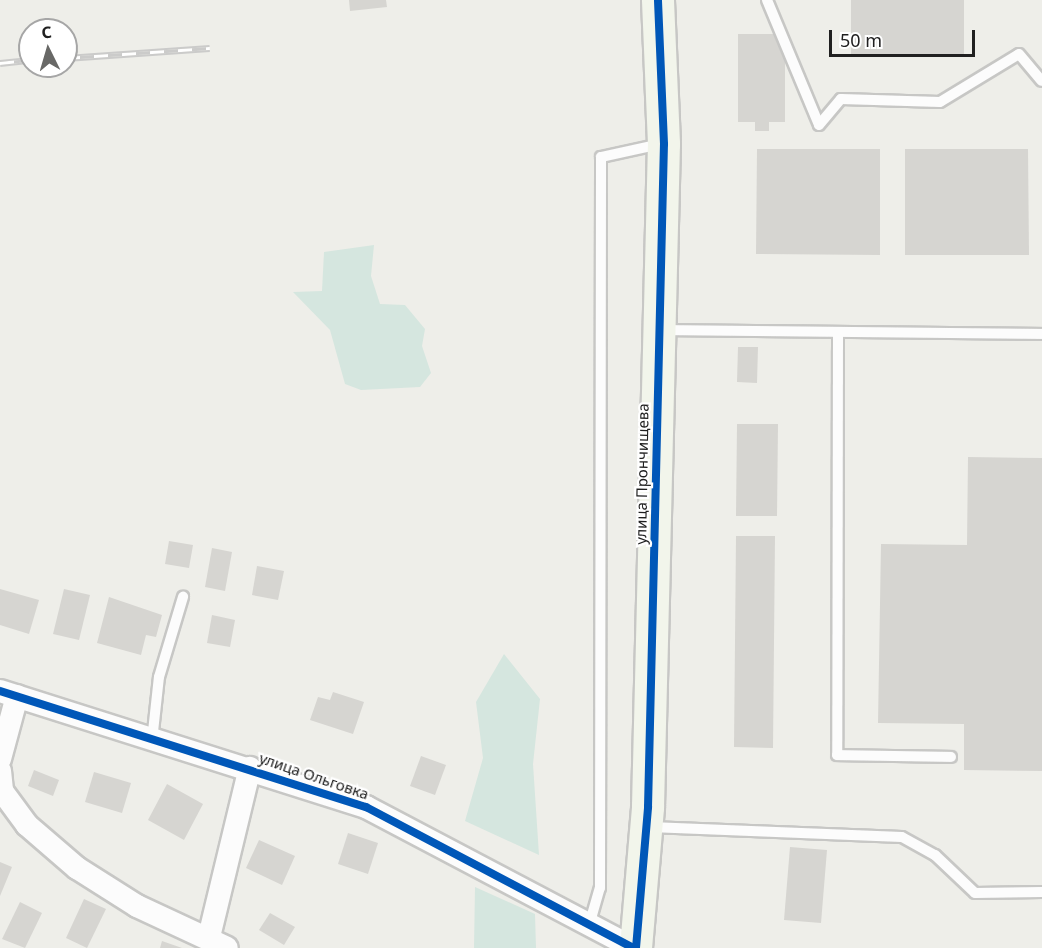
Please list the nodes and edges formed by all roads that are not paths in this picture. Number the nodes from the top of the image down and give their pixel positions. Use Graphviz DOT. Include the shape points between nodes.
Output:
graph roads {
  1 [pos="658,0"];
  2 [pos="767,0"];
  3 [pos="1042,81"];
  4 [pos="664,144"];
  5 [pos="659,329"];
  6 [pos="838,332"];
  7 [pos="1042,334"];
  8 [pos="183,597"];
  9 [pos="9,693"];
  10 [pos="152,742"];
  11 [pos="951,757"];
  12 [pos="0,759"];
  13 [pos="250,768"];
  14 [pos="0,771"];
  15 [pos="646,827"];
  16 [pos="1042,892"];
  17 [pos="590,922"];
  18 [pos="218,942"];
  19 [pos="635,948"];
  1 -- 4 [label="street, улица Прончищева"];
  2 -- 3 [label="lane" via="819,125 841,99 940,102 1019,54"];
  4 -- 5 [label="street, улица Прончищева"];
  4 -- 17 [label="lane" via="601,157 600,888"];
  5 -- 6 [label="lane"];
  5 -- 15 [label="street, улица Прончищева"];
  6 -- 7 [label="lane"];
  6 -- 11 [label="lane" via="837,755"];
  8 -- 10 [label="lane" via="159,677"];
  9 -- 10 [label="street, улица Ольговка"];
  9 -- 12 [label="street"];
  10 -- 13 [label="street, улица Ольговка"];
  13 -- 17 [label="street, улица Ольговка" via="366,807"];
  13 -- 18 [label="street"];
  14 -- 18 [label="street" via="2,791 27,825 77,868 136,906"];
  15 -- 16 [label="lane" via="902,837 935,855 975,893"];
  15 -- 19 [label="street, улица Прончищева"];
  17 -- 19 [label="street, улица Ольговка"];
}
